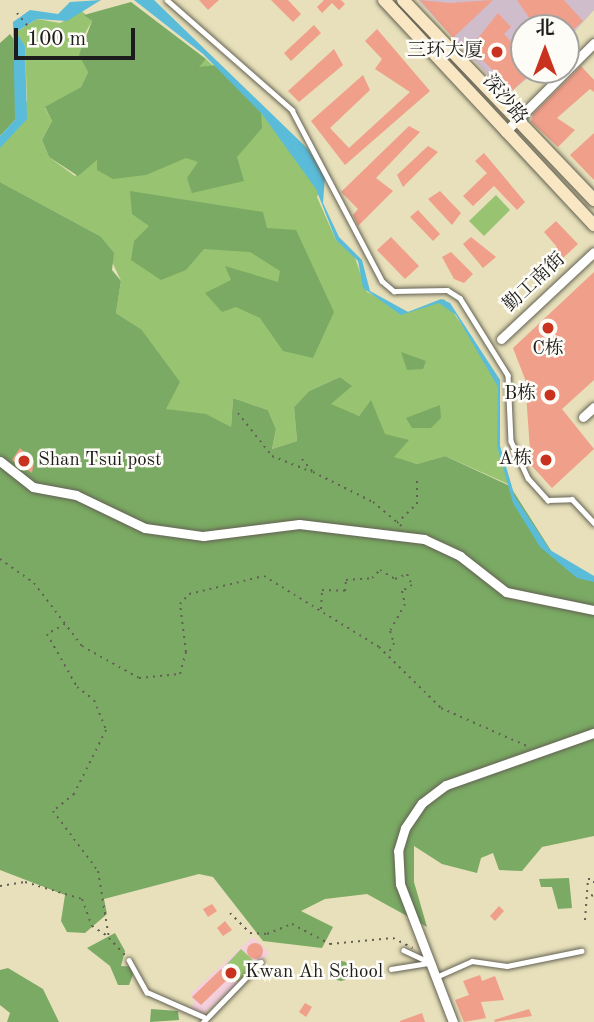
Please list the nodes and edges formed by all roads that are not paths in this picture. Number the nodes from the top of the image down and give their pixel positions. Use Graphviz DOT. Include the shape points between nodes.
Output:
graph roads {
  1 [pos="167,0"];
  2 [pos="384,0"];
  3 [pos="403,0"];
  4 [pos="594,43"];
  5 [pos="517,120"];
  6 [pos="505,132"];
  7 [pos="594,200"];
  8 [pos="594,225"];
  9 [pos="594,251"];
  10 [pos="501,340"];
  11 [pos="594,407"];
  12 [pos="583,416"];
  13 [pos="0,461"];
  14 [pos="594,523"];
  15 [pos="594,610"];
  16 [pos="594,733"];
  17 [pos="404,951"];
  18 [pos="581,951"];
  19 [pos="129,960"];
  20 [pos="261,962"];
  21 [pos="430,963"];
  22 [pos="391,969"];
  23 [pos="435,978"];
  24 [pos="204,1020"];
  25 [pos="453,1022"];
  1 -- 14 [label="lane" via="292,110 382,281 394,291 447,290 460,298 508,375 511,441 528,478 548,500 572,499"];
  2 -- 6 [label="main road, 深沙路"];
  3 -- 5 [label="main road, 深沙路"];
  4 -- 5 [label="street"];
  5 -- 6 [label="street"];
  5 -- 7 [label="main road, 深沙路"];
  6 -- 8 [label="main road, 深沙路"];
  9 -- 10 [label="street, 勤工南街"];
  11 -- 12 [label="street"];
  13 -- 15 [label="street" via="33,487 76,495 145,528 203,536 299,524 424,539 460,556 506,592"];
  16 -- 21 [label="street" via="446,785 409,820 398,876"];
  17 -- 21 [label="lane"];
  18 -- 23 [label="lane" via="507,966 472,961"];
  19 -- 24 [label="lane" via="147,992"];
  20 -- 24 [label="lane"];
  21 -- 22 [label="lane"];
  21 -- 23 [label="street"];
  23 -- 25 [label="street"];
}
